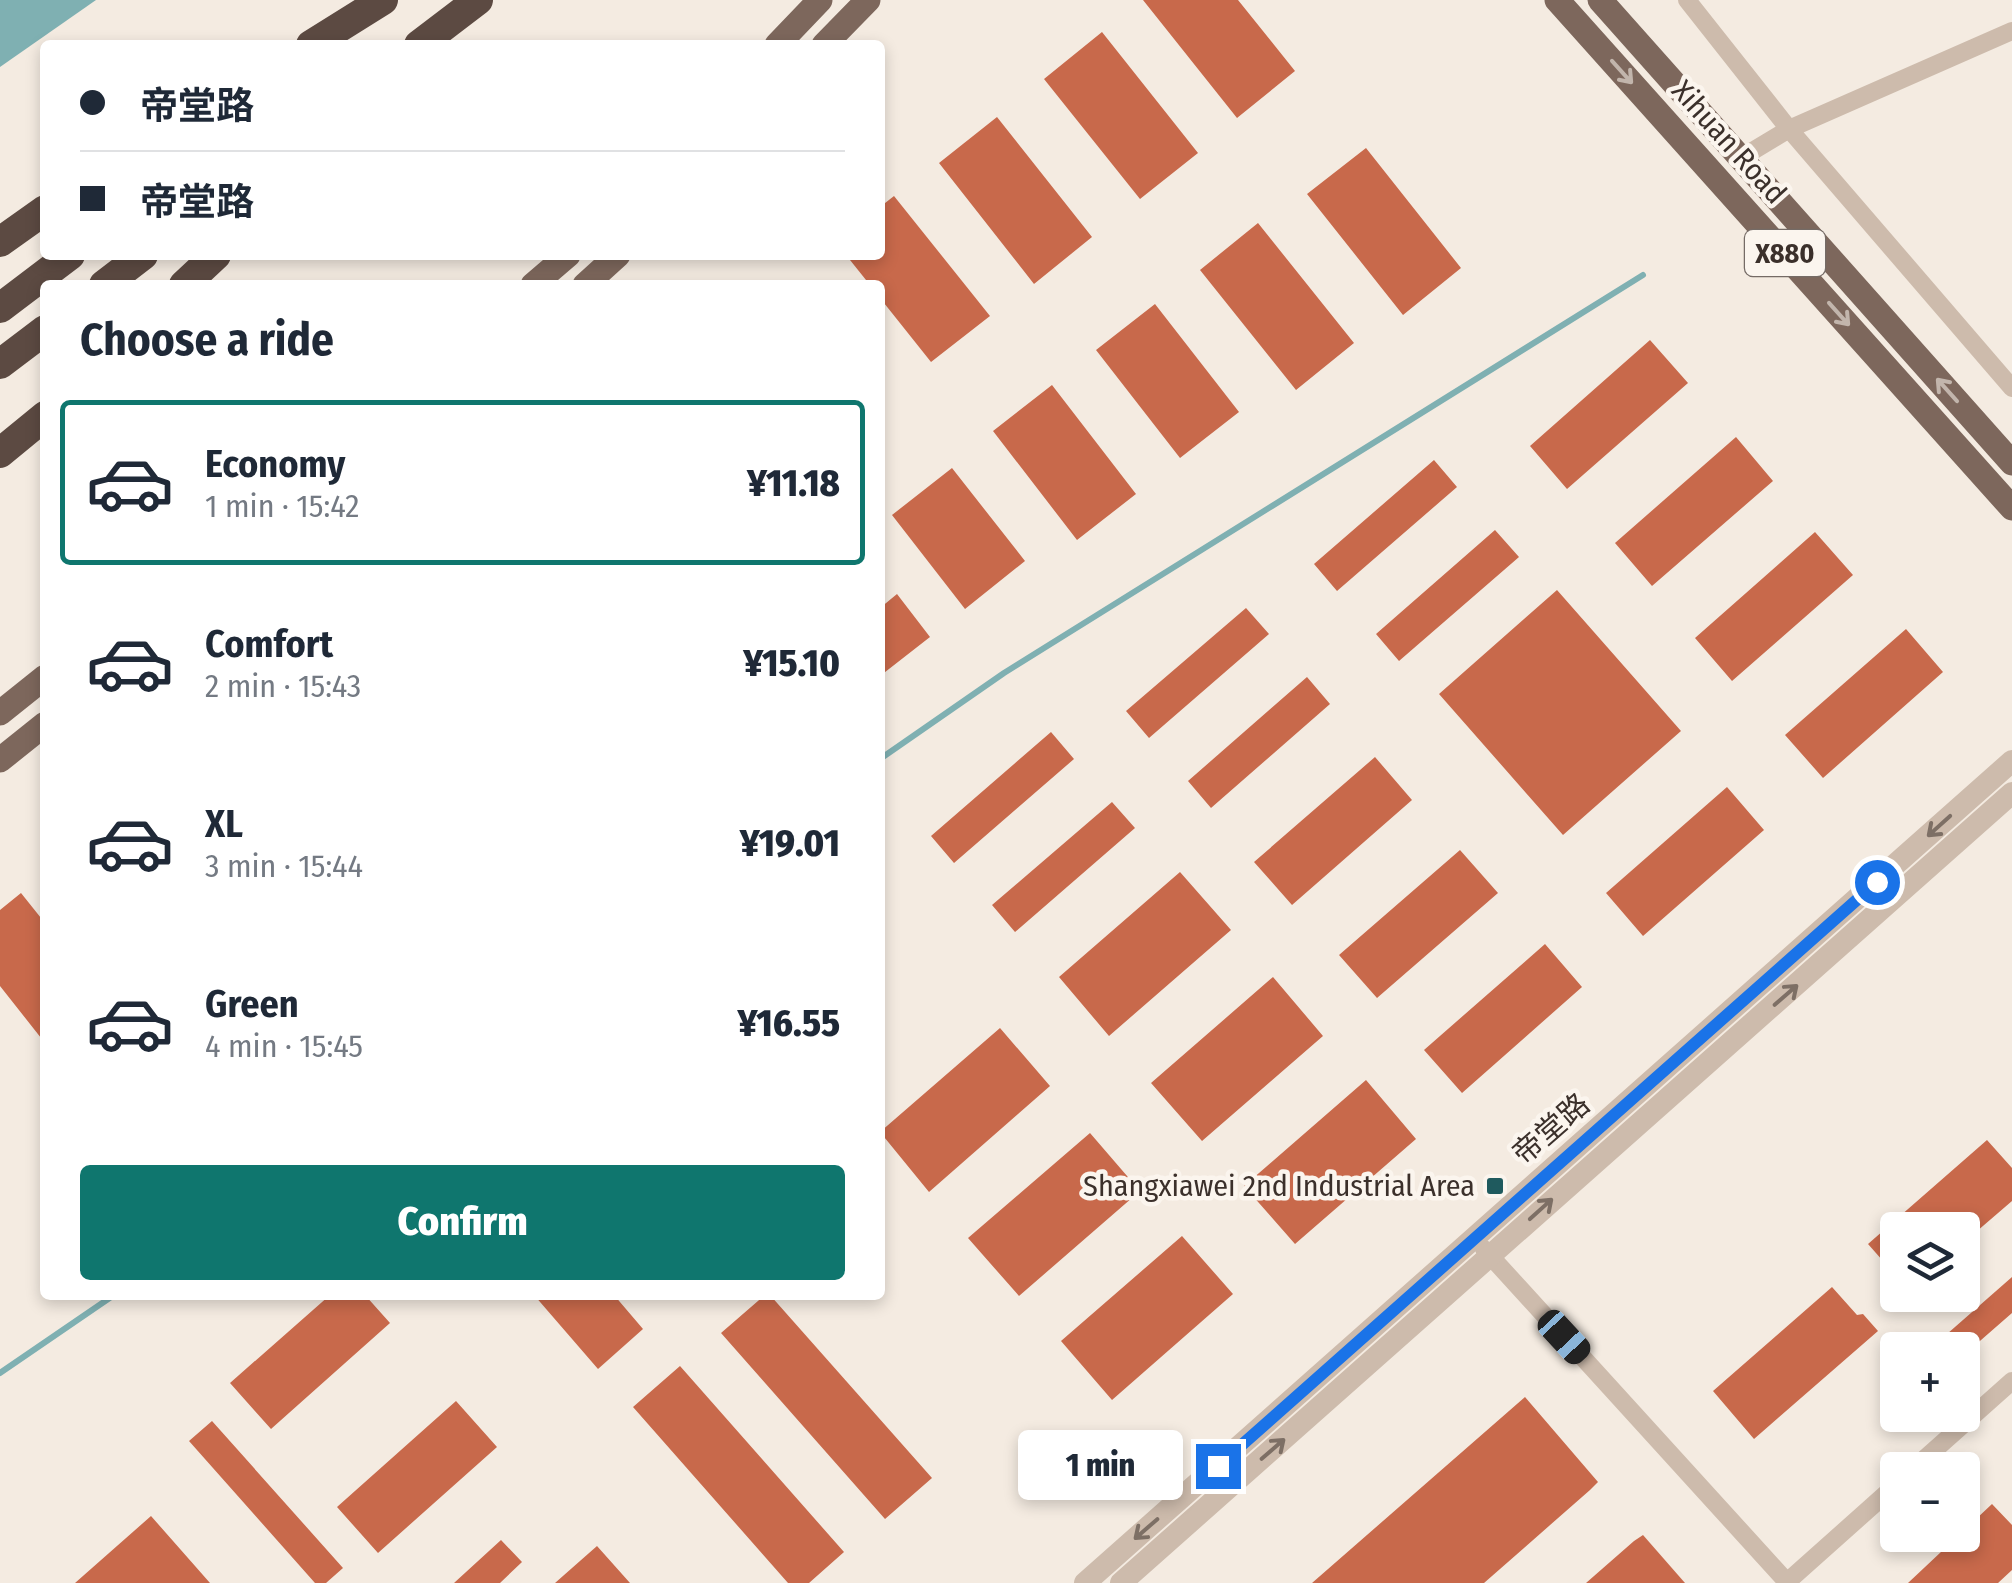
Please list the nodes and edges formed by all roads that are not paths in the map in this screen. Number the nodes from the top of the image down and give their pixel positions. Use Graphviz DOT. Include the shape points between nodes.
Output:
graph roads {
  1 [pos="383,0"];
  2 [pos="405,0"];
  3 [pos="478,0"];
  4 [pos="488,0"];
  5 [pos="820,0"];
  6 [pos="868,0"];
  7 [pos="1557,0"];
  8 [pos="1600,0"];
  9 [pos="1687,0"];
  10 [pos="2012,31"];
  11 [pos="318,40"];
  12 [pos="353,40"];
  13 [pos="426,40"];
  14 [pos="445,40"];
  15 [pos="782,40"];
  16 [pos="829,40"];
  17 [pos="1789,129"];
  18 [pos="1742,158"];
  19 [pos="40,214"];
  20 [pos="0,242"];
  21 [pos="63,260"];
  22 [pos="136,260"];
  23 [pos="211,260"];
  24 [pos="562,260"];
  25 [pos="612,260"];
  26 [pos="110,280"];
  27 [pos="189,280"];
  28 [pos="539,280"];
  29 [pos="590,280"];
  30 [pos="0,308"];
  31 [pos="40,334"];
  32 [pos="0,364"];
  33 [pos="2012,388"];
  34 [pos="40,420"];
  35 [pos="0,453"];
  36 [pos="2012,462"];
  37 [pos="2012,508"];
  38 [pos="40,681"];
  39 [pos="0,713"];
  40 [pos="40,728"];
  41 [pos="0,760"];
  42 [pos="2012,761"];
  43 [pos="2012,793"];
  44 [pos="1482,1246"];
  45 [pos="2012,1381"];
  46 [pos="1932,1452"];
  47 [pos="1880,1499"];
  48 [pos="1085,1583"];
  49 [pos="1121,1583"];
  1 -- 11 [label="highway"];
  2 -- 12 [label="highway"];
  3 -- 13 [label="highway"];
  4 -- 14 [label="highway"];
  5 -- 15 [label="main road"];
  6 -- 16 [label="main road"];
  7 -- 37 [label="main road, Xihuan Road / X880, one-way"];
  8 -- 18 [label="main road, X880"];
  9 -- 17 [label="street"];
  10 -- 17 [label="street"];
  17 -- 18 [label="street"];
  17 -- 33 [label="street"];
  36 -- 18 [label="main road, X880, one-way"];
  19 -- 20 [label="highway"];
  21 -- 30 [label="highway"];
  22 -- 26 [label="highway"];
  23 -- 27 [label="highway"];
  24 -- 28 [label="main road"];
  25 -- 29 [label="main road"];
  31 -- 32 [label="highway"];
  34 -- 35 [label="highway"];
  38 -- 39 [label="main road"];
  40 -- 41 [label="main road"];
  42 -- 44 [label="street, 帝堂路, one-way"];
  44 -- 43 [label="street, 帝堂路, one-way"];
  44 -- 47 [label="street" via="1787,1582"];
  44 -- 48 [label="street, 帝堂路, one-way"];
  49 -- 44 [label="street, 帝堂路, one-way"];
  45 -- 46 [label="street"];
}
